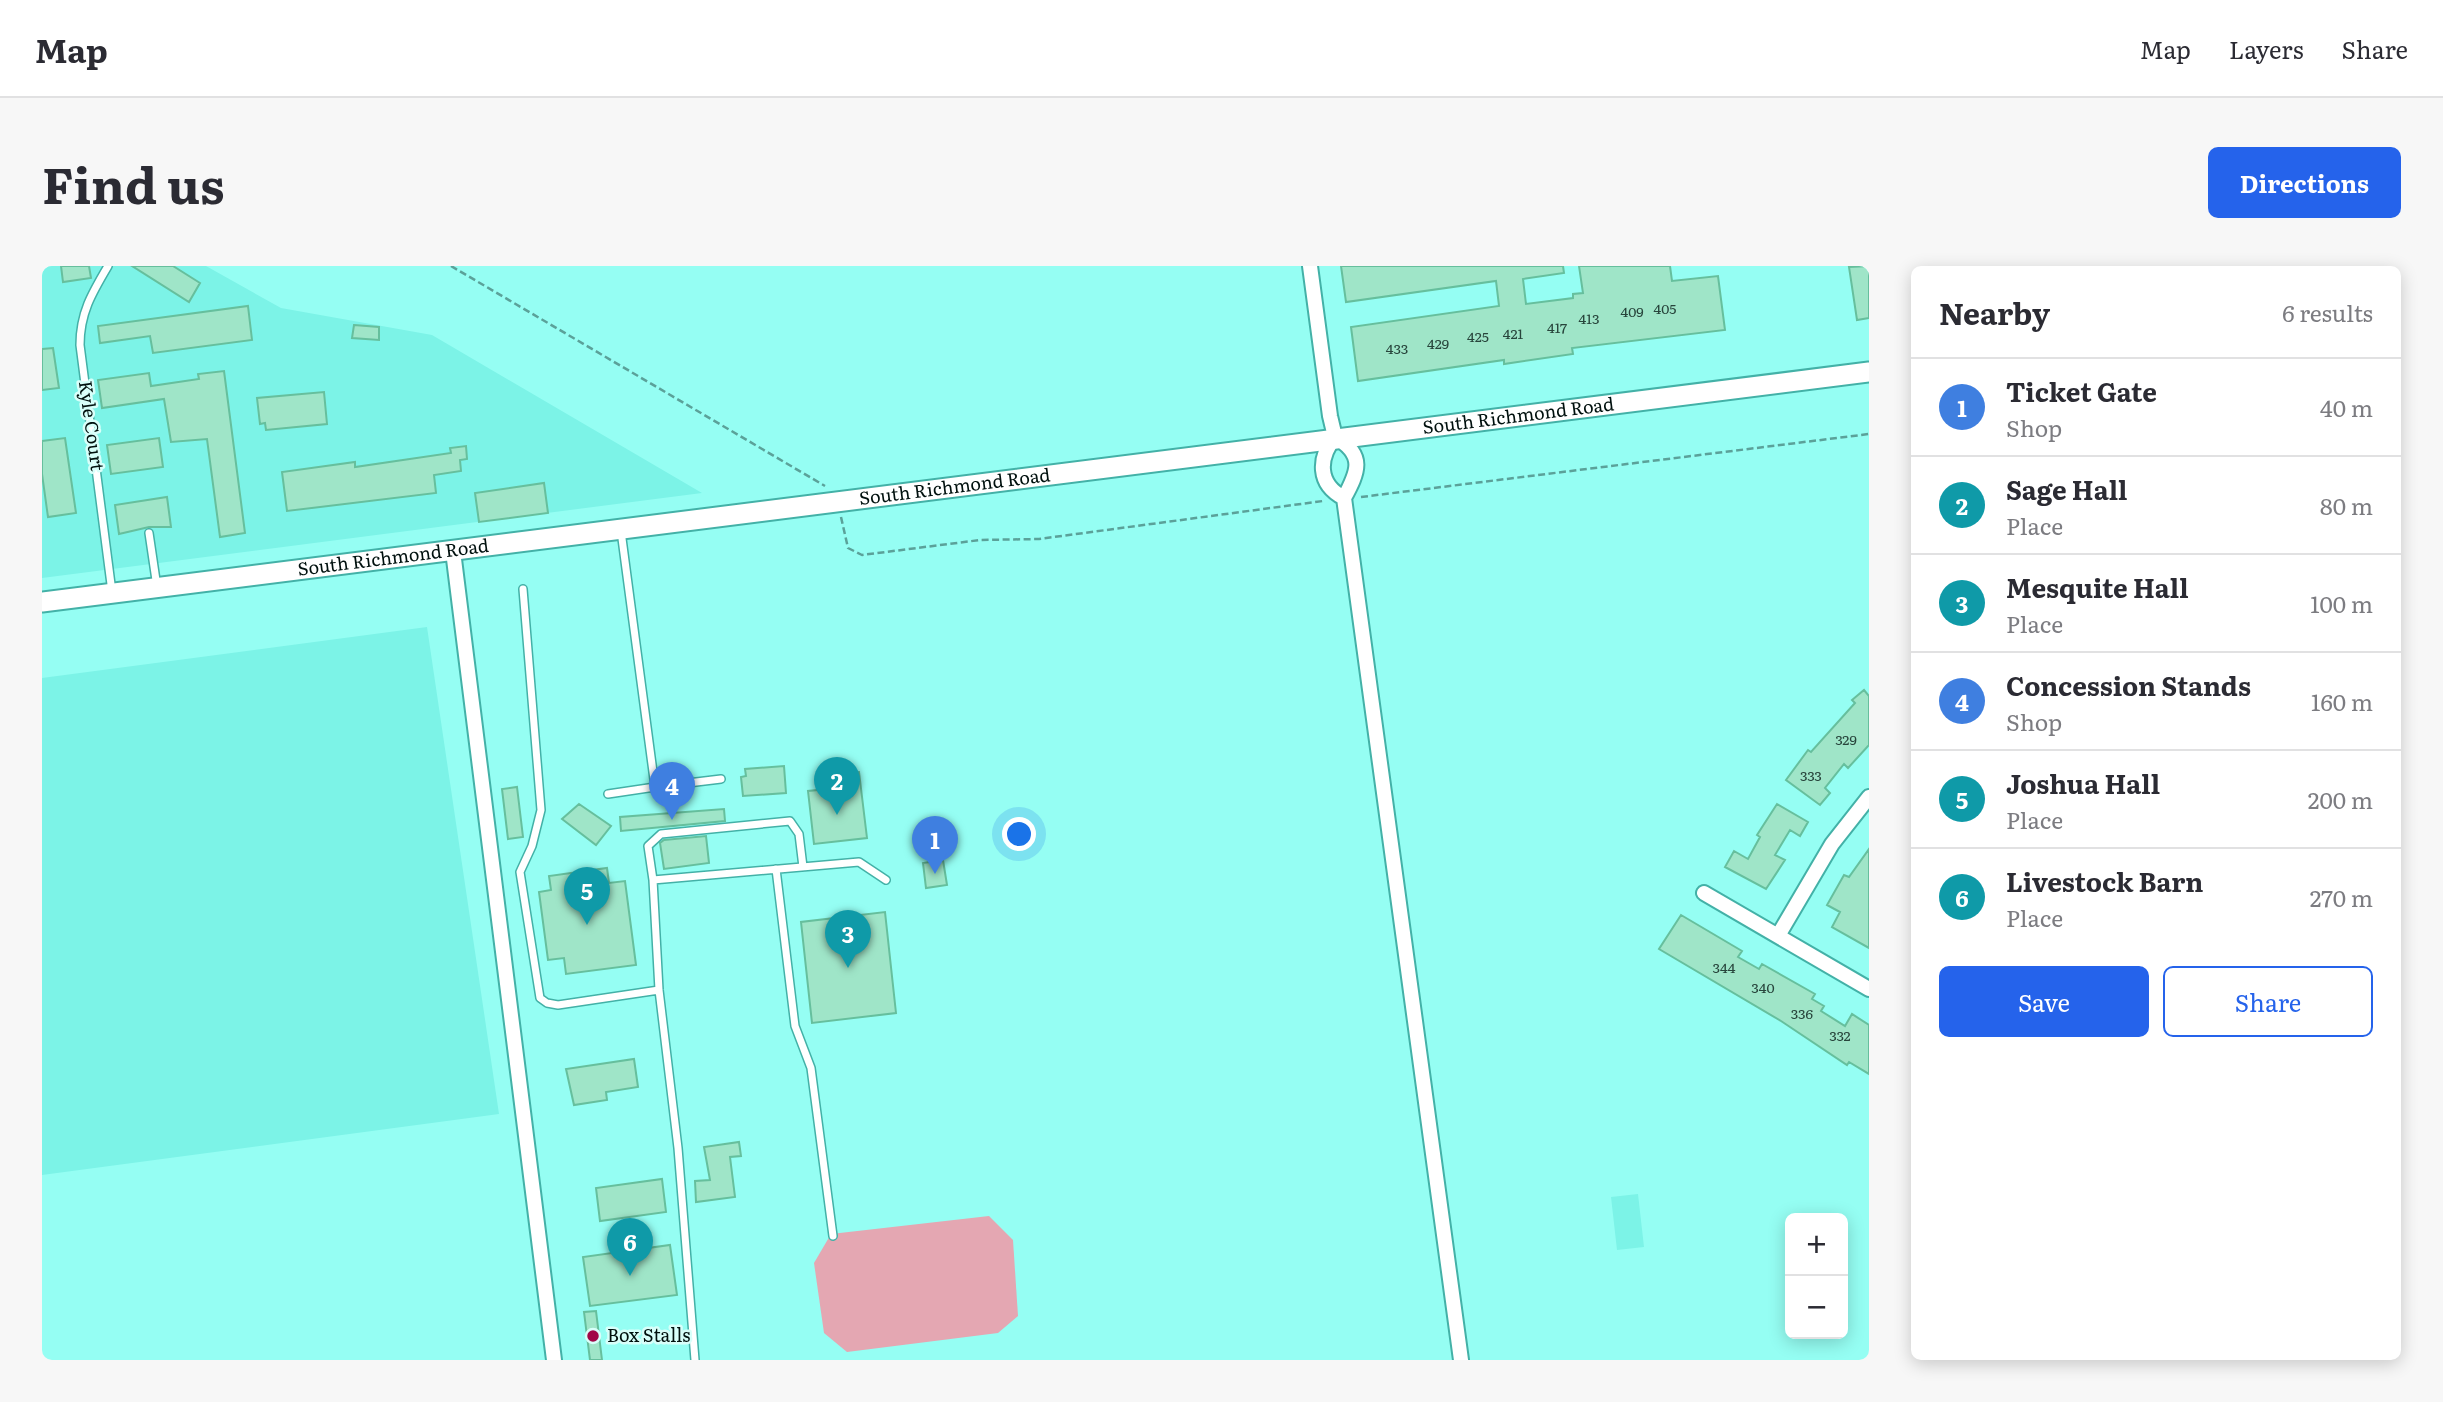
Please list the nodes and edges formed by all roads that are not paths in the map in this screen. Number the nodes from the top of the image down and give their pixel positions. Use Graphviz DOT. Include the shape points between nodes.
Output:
graph roads {
  1 [pos="108,266"];
  2 [pos="1310,266"];
  3 [pos="1869,372"];
  4 [pos="1335,437"];
  5 [pos="1344,498"];
  6 [pos="621,531"];
  7 [pos="149,533"];
  8 [pos="453,551"];
  9 [pos="158,587"];
  10 [pos="523,589"];
  11 [pos="113,593"];
  12 [pos="42,602"];
  13 [pos="720,779"];
  14 [pos="655,787"];
  15 [pos="608,793"];
  16 [pos="1869,797"];
  17 [pos="803,867"];
  18 [pos="776,869"];
  19 [pos="653,880"];
  20 [pos="886,880"];
  21 [pos="1704,892"];
  22 [pos="1779,933"];
  23 [pos="1869,989"];
  24 [pos="659,990"];
  25 [pos="833,1236"];
  26 [pos="554,1360"];
  27 [pos="695,1360"];
  28 [pos="1461,1360"];
  1 -- 11 [label="lane, Kyle Court" via="88,298 80,345"];
  2 -- 4 [label="street"];
  3 -- 4 [label="street, South Richmond Road"];
  4 -- 5 [label="street" via="1356,457 1356,477"];
  4 -- 5 [label="street" via="1322,457 1322,471 1332,491"];
  4 -- 6 [label="street, South Richmond Road"];
  5 -- 28 [label="street"];
  6 -- 8 [label="street, South Richmond Road"];
  6 -- 14 [label="lane"];
  7 -- 9 [label="lane"];
  8 -- 9 [label="street, South Richmond Road"];
  8 -- 26 [label="street"];
  9 -- 11 [label="street, South Richmond Road"];
  10 -- 24 [label="lane" via="541,810 520,872 540,998 558,1005"];
  11 -- 12 [label="street, South Richmond Road"];
  13 -- 14 [label="lane"];
  14 -- 15 [label="lane"];
  16 -- 22 [label="street" via="1832,844"];
  17 -- 18 [label="lane"];
  17 -- 19 [label="lane" via="799,834 790,821 660,834 648,846"];
  17 -- 20 [label="lane" via="859,862"];
  18 -- 19 [label="lane"];
  18 -- 25 [label="lane" via="795,1026 811,1068"];
  19 -- 24 [label="lane"];
  21 -- 22 [label="street"];
  22 -- 23 [label="street"];
  24 -- 27 [label="lane" via="678,1148"];
}
